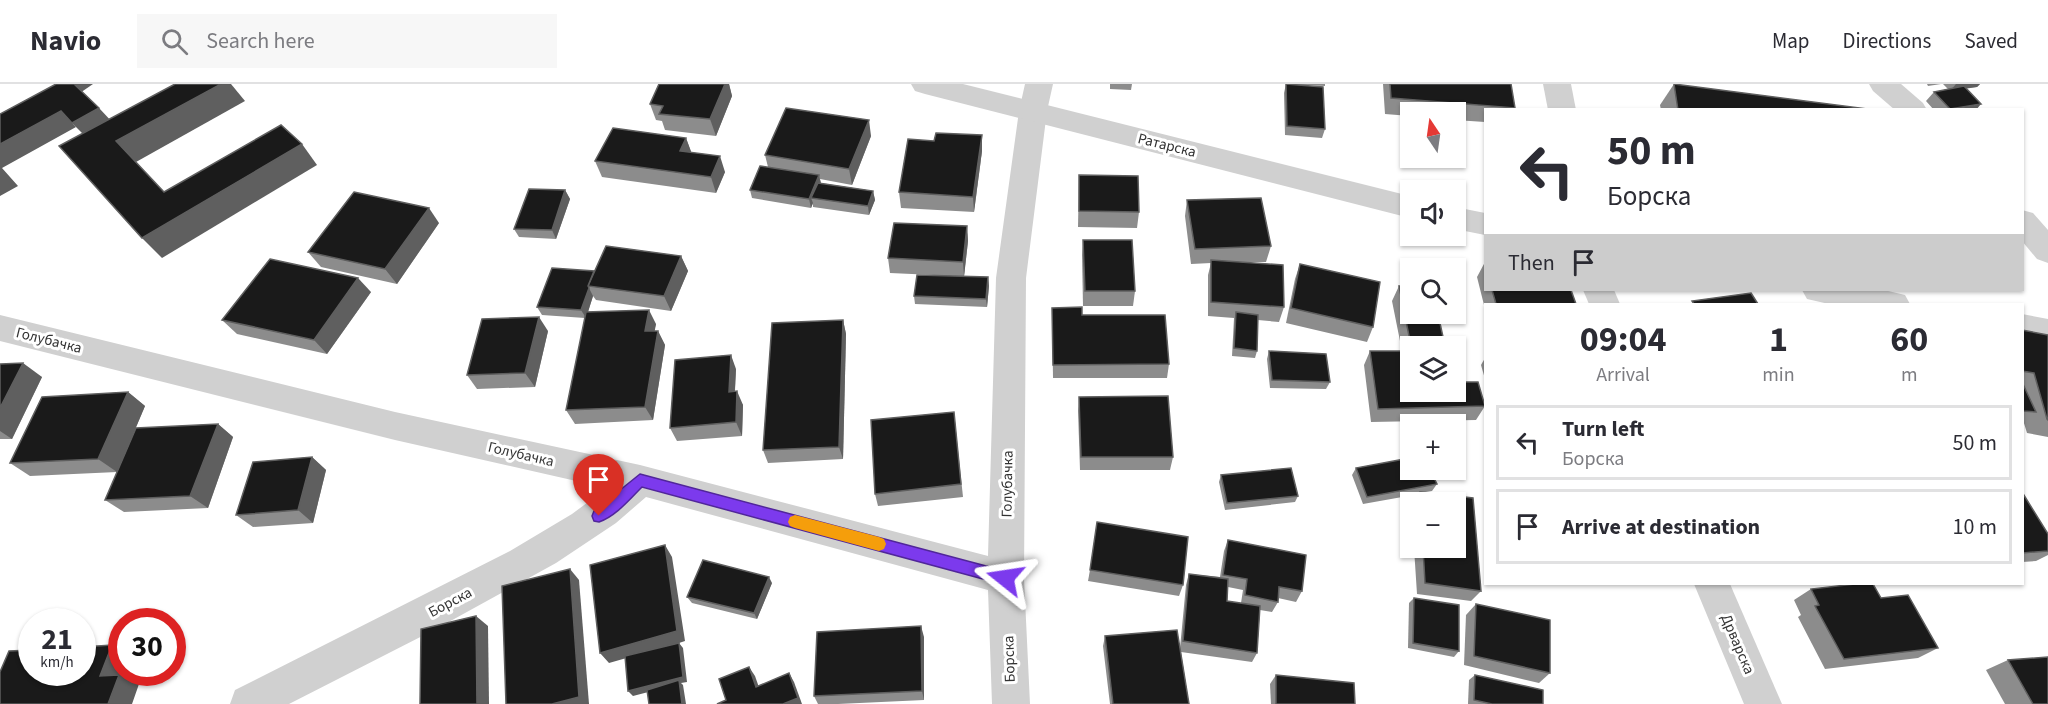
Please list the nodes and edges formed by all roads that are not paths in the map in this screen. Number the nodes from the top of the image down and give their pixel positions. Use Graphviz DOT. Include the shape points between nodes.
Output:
graph roads {
  1 [pos="925,84"];
  2 [pos="1557,84"];
  3 [pos="1883,84"];
  4 [pos="1036,98"];
  5 [pos="1562,108"];
  6 [pos="1911,108"];
  7 [pos="1400,204"];
  8 [pos="1466,220"];
  9 [pos="2024,222"];
  10 [pos="1484,224"];
  11 [pos="2048,251"];
  12 [pos="1823,291"];
  13 [pos="1889,303"];
  14 [pos="0,327"];
  15 [pos="2024,327"];
  16 [pos="2048,332"];
  17 [pos="640,480"];
  18 [pos="1005,578"];
  19 [pos="1712,585"];
  20 [pos="249,704"];
  21 [pos="1011,704"];
  22 [pos="1764,704"];
  1 -- 4 [label="street, Ратарска"];
  2 -- 5 [label="street"];
  3 -- 6 [label="street"];
  4 -- 7 [label="street, Ратарска"];
  4 -- 18 [label="street, Голубачка" via="1011,278"];
  8 -- 10 [label="street"];
  9 -- 11 [label="street"];
  12 -- 13 [label="street"];
  14 -- 17 [label="street, Голубачка" via="395,426"];
  15 -- 16 [label="street"];
  17 -- 18 [label="street, Голубачка"];
  17 -- 20 [label="street, Борска" via="617,503 543,552"];
  18 -- 21 [label="street, Борска"];
  19 -- 22 [label="street, Дрварска"];
}
